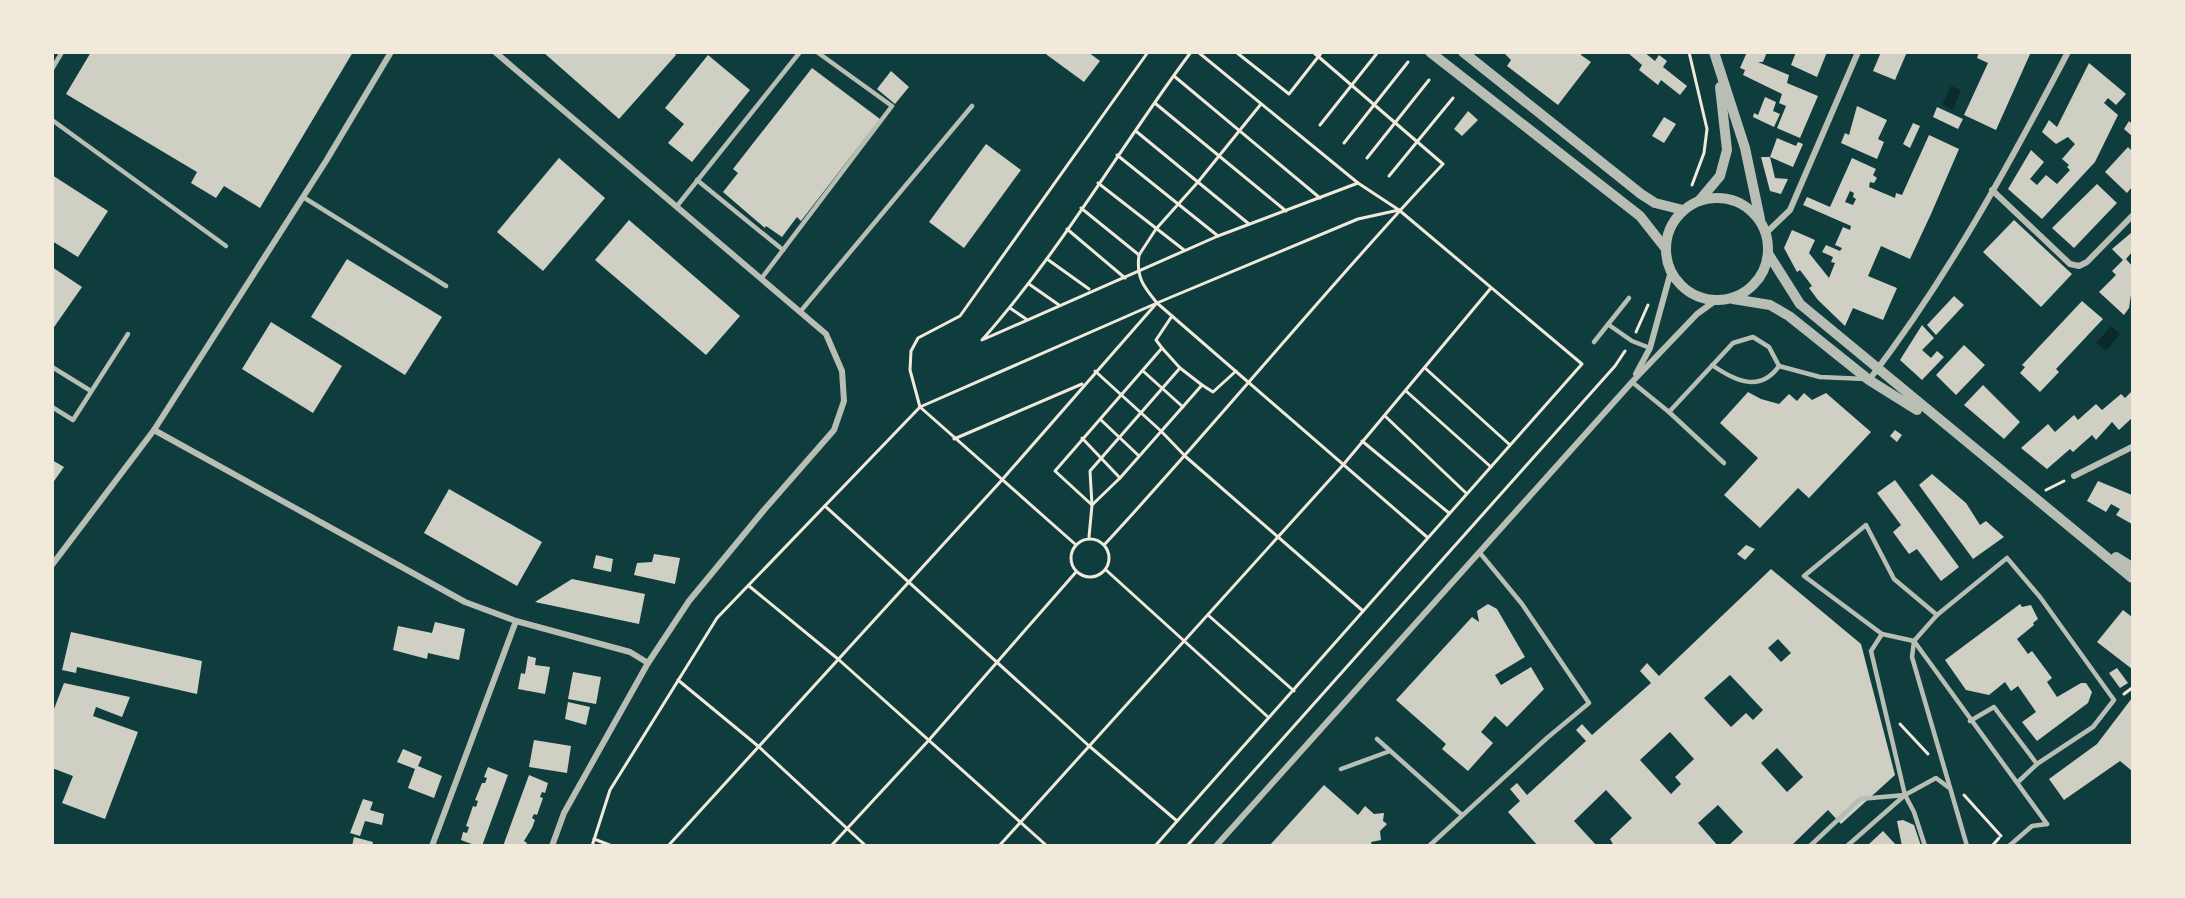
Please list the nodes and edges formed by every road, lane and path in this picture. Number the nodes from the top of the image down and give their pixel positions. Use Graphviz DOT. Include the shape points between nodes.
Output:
graph roads {
  1 [pos="62,52"];
  2 [pos="391,52"];
  3 [pos="495,52"];
  4 [pos="800,52"];
  5 [pos="817,52"];
  6 [pos="1148,52"];
  7 [pos="1191,52"];
  8 [pos="1198,52"];
  9 [pos="1236,52"];
  10 [pos="1313,52"];
  11 [pos="1322,52"];
  12 [pos="1378,52"];
  13 [pos="1430,52"];
  14 [pos="1463,52"];
  15 [pos="1689,52"];
  16 [pos="1714,52"];
  17 [pos="1858,52"];
  18 [pos="2067,52"];
  19 [pos="1318,57"];
  20 [pos="1408,62"];
  21 [pos="1717,68"];
  22 [pos="52,69"];
  23 [pos="1174,76"];
  24 [pos="1429,80"];
  25 [pos="1352,85"];
  26 [pos="1453,98"];
  27 [pos="1373,103"];
  28 [pos="1156,104"];
  29 [pos="1261,104"];
  30 [pos="972,106"];
  31 [pos="52,120"];
  32 [pos="1396,123"];
  33 [pos="1320,125"];
  34 [pos="1239,130"];
  35 [pos="1137,132"];
  36 [pos="1418,141"];
  37 [pos="1344,144"];
  38 [pos="1117,155"];
  39 [pos="1219,156"];
  40 [pos="1366,158"];
  41 [pos="1389,176"];
  42 [pos="697,180"];
  43 [pos="1198,182"];
  44 [pos="1098,183"];
  45 [pos="1358,183"];
  46 [pos="1992,190"];
  47 [pos="303,197"];
  48 [pos="1320,198"];
  49 [pos="1698,201"];
  50 [pos="1178,203"];
  51 [pos="676,206"];
  52 [pos="1081,208"];
  53 [pos="1399,210"];
  54 [pos="1683,210"];
  55 [pos="1286,211"];
  56 [pos="2133,216"];
  57 [pos="1760,220"];
  58 [pos="1250,224"];
  59 [pos="1067,229"];
  60 [pos="1156,229"];
  61 [pos="1766,233"];
  62 [pos="1218,236"];
  63 [pos="226,246"];
  64 [pos="1666,249"];
  65 [pos="783,250"];
  66 [pos="1185,251"];
  67 [pos="1138,255"];
  68 [pos="1769,255"];
  69 [pos="1047,259"];
  70 [pos="1671,271"];
  71 [pos="1137,273"];
  72 [pos="1125,278"];
  73 [pos="761,279"];
  74 [pos="1029,284"];
  75 [pos="446,286"];
  76 [pos="1491,288"];
  77 [pos="1090,290"];
  78 [pos="1629,298"];
  79 [pos="1732,298"];
  80 [pos="1650,301"];
  81 [pos="1715,301"];
  82 [pos="1157,303"];
  83 [pos="1059,305"];
  84 [pos="1011,308"];
  85 [pos="800,312"];
  86 [pos="1172,316"];
  87 [pos="1026,319"];
  88 [pos="1609,325"];
  89 [pos="128,334"];
  90 [pos="1632,341"];
  91 [pos="1594,342"];
  92 [pos="1162,348"];
  93 [pos="1650,348"];
  94 [pos="1712,365"];
  95 [pos="1779,366"];
  96 [pos="52,367"];
  97 [pos="1180,368"];
  98 [pos="1425,368"];
  99 [pos="1877,369"];
  100 [pos="1095,371"];
  101 [pos="1143,371"];
  102 [pos="1236,371"];
  103 [pos="1869,380"];
  104 [pos="1632,382"];
  105 [pos="1084,384"];
  106 [pos="1248,384"];
  107 [pos="1202,386"];
  108 [pos="1163,388"];
  109 [pos="91,391"];
  110 [pos="1406,391"];
  111 [pos="1121,396"];
  112 [pos="52,407"];
  113 [pos="920,407"];
  114 [pos="1183,407"];
  115 [pos="1140,411"];
  116 [pos="1669,412"];
  117 [pos="1385,416"];
  118 [pos="1101,420"];
  119 [pos="154,430"];
  120 [pos="1161,431"];
  121 [pos="1119,437"];
  122 [pos="1960,437"];
  123 [pos="1082,438"];
  124 [pos="954,439"];
  125 [pos="1362,441"];
  126 [pos="1510,445"];
  127 [pos="2133,447"];
  128 [pos="1138,455"];
  129 [pos="1186,457"];
  130 [pos="1101,458"];
  131 [pos="1724,463"];
  132 [pos="1343,465"];
  133 [pos="1491,467"];
  134 [pos="2074,476"];
  135 [pos="1120,478"];
  136 [pos="1001,481"];
  137 [pos="1467,493"];
  138 [pos="2034,496"];
  139 [pos="1092,505"];
  140 [pos="825,506"];
  141 [pos="1449,513"];
  142 [pos="1278,536"];
  143 [pos="1089,537"];
  144 [pos="1427,537"];
  145 [pos="2092,543"];
  146 [pos="1075,544"];
  147 [pos="1105,544"];
  148 [pos="1480,553"];
  149 [pos="52,565"];
  150 [pos="2133,567"];
  151 [pos="1106,570"];
  152 [pos="1076,572"];
  153 [pos="2133,579"];
  154 [pos="910,580"];
  155 [pos="749,586"];
  156 [pos="1363,611"];
  157 [pos="1208,615"];
  158 [pos="1937,615"];
  159 [pos="516,621"];
  160 [pos="1882,634"];
  161 [pos="1914,641"];
  162 [pos="1183,642"];
  163 [pos="838,659"];
  164 [pos="998,661"];
  165 [pos="648,663"];
  166 [pos="678,680"];
  167 [pos="1294,691"];
  168 [pos="1268,717"];
  169 [pos="1970,721"];
  170 [pos="1377,739"];
  171 [pos="929,740"];
  172 [pos="1088,745"];
  173 [pos="758,746"];
  174 [pos="1390,751"];
  175 [pos="2037,764"];
  176 [pos="1341,769"];
  177 [pos="2018,782"];
  178 [pos="1948,787"];
  179 [pos="1905,795"];
  180 [pos="1462,815"];
  181 [pos="1177,821"];
  182 [pos="1020,822"];
  183 [pos="847,827"];
  184 [pos="594,839"];
  185 [pos="432,846"];
  186 [pos="552,846"];
  187 [pos="592,846"];
  188 [pos="612,846"];
  189 [pos="668,846"];
  190 [pos="831,846"];
  191 [pos="866,846"];
  192 [pos="999,846"];
  193 [pos="1047,846"];
  194 [pos="1155,846"];
  195 [pos="1187,846"];
  196 [pos="1216,846"];
  197 [pos="1429,846"];
  198 [pos="1810,846"];
  199 [pos="1847,846"];
  200 [pos="1925,846"];
  201 [pos="1967,846"];
  202 [pos="2009,846"];
  1 -- 22 [label="lane"];
  2 -- 47 [label="street"];
  3 -- 51 [label="street"];
  4 -- 42 [label="lane"];
  5 -- 65 [label="lane" via="892,106"];
  6 -- 113 [label="path" via="960,316 918,338 910,351 910,370"];
  7 -- 23 [label="path"];
  8 -- 29 [label="path"];
  9 -- 19 [label="path" via="1289,94"];
  10 -- 19 [label="path"];
  11 -- 19 [label="path"];
  12 -- 25 [label="path"];
  13 -- 64 [label="street" via="1640,216"];
  14 -- 54 [label="street" via="1641,194 1655,203"];
  15 -- 54 [label="path" via="1707,129 1704,153"];
  16 -- 21 [label="street"];
  17 -- 61 [label="street" via="1790,210"];
  18 -- 46 [label="street"];
  19 -- 25 [label="path"];
  20 -- 27 [label="path"];
  21 -- 49 [label="street" via="1727,150 1720,176"];
  21 -- 57 [label="street" via="1745,148"];
  23 -- 28 [label="path"];
  23 -- 34 [label="path"];
  24 -- 32 [label="path"];
  25 -- 27 [label="path"];
  25 -- 33 [label="path"];
  26 -- 36 [label="path"];
  27 -- 32 [label="path"];
  27 -- 37 [label="path"];
  28 -- 35 [label="path"];
  28 -- 39 [label="path"];
  29 -- 34 [label="path"];
  29 -- 45 [label="path"];
  30 -- 85 [label="lane"];
  31 -- 63 [label="lane"];
  32 -- 36 [label="path"];
  32 -- 40 [label="path"];
  34 -- 39 [label="path"];
  34 -- 48 [label="path"];
  35 -- 38 [label="path"];
  35 -- 43 [label="path"];
  36 -- 41 [label="path"];
  36 -- 53 [label="path" via="1443,164"];
  38 -- 44 [label="path"];
  38 -- 50 [label="path"];
  39 -- 43 [label="path"];
  39 -- 55 [label="path"];
  42 -- 51 [label="lane"];
  42 -- 65 [label="lane"];
  43 -- 50 [label="path"];
  43 -- 58 [label="path"];
  44 -- 52 [label="path"];
  44 -- 60 [label="path"];
  45 -- 48 [label="path"];
  45 -- 53 [label="path"];
  46 -- 56 [label="street" via="2070,264 2079,266"];
  46 -- 99 [label="street" via="1939,279"];
  47 -- 75 [label="lane"];
  47 -- 119 [label="street"];
  48 -- 55 [label="path"];
  49 -- 54 [label="street"];
  49 -- 57 [label="street" via="1732,199 1748,207"];
  50 -- 60 [label="path"];
  50 -- 62 [label="path"];
  51 -- 73 [label="street"];
  52 -- 59 [label="path"];
  52 -- 67 [label="path"];
  53 -- 76 [label="path"];
  53 -- 82 [label="path" via="1358,219"];
  53 -- 106 [label="path"];
  54 -- 64 [label="street" via="1671,228"];
  55 -- 58 [label="path"];
  57 -- 61 [label="street"];
  58 -- 62 [label="path"];
  59 -- 69 [label="path"];
  59 -- 72 [label="path"];
  60 -- 66 [label="path"];
  60 -- 67 [label="path"];
  61 -- 68 [label="street"];
  62 -- 66 [label="path"];
  64 -- 70 [label="street"];
  65 -- 73 [label="lane"];
  66 -- 71 [label="path"];
  67 -- 71 [label="path"];
  68 -- 79 [label="street" via="1757,282"];
  68 -- 99 [label="street" via="1800,304"];
  69 -- 74 [label="path"];
  69 -- 77 [label="path"];
  70 -- 81 [label="street" via="1688,292"];
  70 -- 93 [label="street"];
  71 -- 72 [label="path"];
  71 -- 82 [label="path"];
  72 -- 77 [label="path"];
  73 -- 85 [label="street"];
  74 -- 83 [label="path"];
  74 -- 84 [label="path"];
  76 -- 98 [label="path"];
  76 -- 126 [label="path" via="1582,364"];
  77 -- 83 [label="path"];
  78 -- 88 [label="lane"];
  79 -- 81 [label="street"];
  79 -- 103 [label="street" via="1770,305"];
  80 -- 90 [label="path"];
  81 -- 104 [label="street" via="1697,314"];
  82 -- 86 [label="path"];
  82 -- 100 [label="path"];
  82 -- 113 [label="path"];
  83 -- 87 [label="path"];
  84 -- 87 [label="path"];
  84 -- 87 [label="path" via="982,340"];
  85 -- 165 [label="street" via="826,334 842,372 844,401 834,430 689,601"];
  86 -- 92 [label="path" via="1156,340"];
  86 -- 102 [label="path"];
  88 -- 90 [label="lane"];
  88 -- 91 [label="lane"];
  89 -- 109 [label="lane"];
  90 -- 93 [label="lane"];
  90 -- 195 [label="path" via="1615,366"];
  92 -- 97 [label="path"];
  92 -- 101 [label="path"];
  93 -- 104 [label="street"];
  94 -- 95 [label="lane" via="1729,377 1754,383 1771,378"];
  94 -- 95 [label="lane" via="1733,343 1753,337 1769,347"];
  94 -- 116 [label="lane"];
  95 -- 103 [label="lane" via="1820,377"];
  96 -- 109 [label="lane"];
  97 -- 107 [label="path"];
  97 -- 108 [label="path"];
  98 -- 110 [label="path"];
  98 -- 126 [label="path"];
  99 -- 103 [label="street"];
  99 -- 122 [label="street"];
  100 -- 105 [label="path"];
  100 -- 111 [label="path"];
  101 -- 108 [label="path"];
  101 -- 111 [label="path"];
  102 -- 106 [label="path"];
  102 -- 107 [label="path" via="1213,392"];
  103 -- 122 [label="street"];
  104 -- 116 [label="lane"];
  104 -- 148 [label="street"];
  105 -- 124 [label="path"];
  105 -- 136 [label="path"];
  106 -- 129 [label="path"];
  106 -- 132 [label="path"];
  107 -- 114 [label="path"];
  108 -- 114 [label="path"];
  108 -- 115 [label="path"];
  109 -- 112 [label="lane" via="73,420"];
  110 -- 117 [label="path"];
  110 -- 133 [label="path"];
  111 -- 115 [label="path"];
  111 -- 118 [label="path"];
  113 -- 124 [label="path"];
  113 -- 140 [label="path"];
  114 -- 120 [label="path"];
  115 -- 120 [label="path"];
  115 -- 121 [label="path"];
  116 -- 131 [label="lane"];
  117 -- 125 [label="path"];
  117 -- 137 [label="path"];
  118 -- 121 [label="path"];
  118 -- 123 [label="path"];
  119 -- 149 [label="street"];
  119 -- 159 [label="street" via="465,602"];
  120 -- 128 [label="path"];
  120 -- 129 [label="path"];
  121 -- 128 [label="path"];
  121 -- 130 [label="path"];
  122 -- 138 [label="street"];
  123 -- 130 [label="path"];
  123 -- 139 [label="path" via="1055,471"];
  124 -- 136 [label="path"];
  125 -- 132 [label="path"];
  125 -- 141 [label="path"];
  126 -- 133 [label="path"];
  127 -- 134 [label="street"];
  128 -- 135 [label="path"];
  129 -- 142 [label="path"];
  129 -- 147 [label="path"];
  130 -- 135 [label="path"];
  130 -- 139 [label="path" via="1090,471"];
  132 -- 142 [label="path"];
  132 -- 144 [label="path"];
  133 -- 137 [label="path"];
  134 -- 138 [label="path"];
  135 -- 139 [label="path"];
  136 -- 146 [label="path"];
  136 -- 154 [label="path"];
  137 -- 141 [label="path"];
  138 -- 145 [label="street"];
  139 -- 143 [label="path"];
  140 -- 154 [label="path"];
  140 -- 155 [label="path"];
  141 -- 144 [label="path"];
  142 -- 156 [label="path"];
  142 -- 157 [label="path"];
  143 -- 146 [label="path"];
  143 -- 147 [label="path"];
  144 -- 156 [label="path"];
  145 -- 150 [label="street"];
  145 -- 153 [label="street"];
  146 -- 152 [label="path" via="1070,558"];
  147 -- 151 [label="path" via="1110,558"];
  148 -- 180 [label="lane" via="1522,604 1589,703"];
  148 -- 196 [label="street"];
  151 -- 152 [label="path" via="1091,578"];
  151 -- 162 [label="path"];
  152 -- 164 [label="path"];
  154 -- 163 [label="path"];
  154 -- 164 [label="path"];
  155 -- 163 [label="path"];
  155 -- 166 [label="path" via="717,618"];
  156 -- 167 [label="path"];
  157 -- 162 [label="path"];
  157 -- 167 [label="path"];
  158 -- 160 [label="lane" via="1894,579 1866,525 1803,576"];
  158 -- 161 [label="lane"];
  158 -- 175 [label="lane" via="2007,558 2114,700 2093,727"];
  159 -- 165 [label="street" via="630,651"];
  159 -- 185 [label="street"];
  160 -- 161 [label="lane"];
  160 -- 179 [label="lane" via="1871,651"];
  161 -- 169 [label="lane"];
  161 -- 178 [label="lane" via="1912,657"];
  162 -- 168 [label="path"];
  162 -- 172 [label="path"];
  163 -- 171 [label="path"];
  163 -- 173 [label="path"];
  164 -- 171 [label="path"];
  164 -- 172 [label="path"];
  165 -- 186 [label="street" via="564,813"];
  166 -- 173 [label="path"];
  166 -- 184 [label="path" via="610,790"];
  167 -- 168 [label="path"];
  168 -- 181 [label="path"];
  169 -- 175 [label="lane" via="1994,707"];
  169 -- 177 [label="lane"];
  170 -- 174 [label="lane"];
  171 -- 182 [label="path"];
  171 -- 183 [label="path"];
  172 -- 181 [label="path"];
  172 -- 182 [label="path"];
  173 -- 183 [label="path"];
  173 -- 189 [label="path"];
  174 -- 176 [label="lane"];
  174 -- 180 [label="lane"];
  175 -- 177 [label="lane"];
  177 -- 202 [label="lane" via="2048,824 2032,826"];
  178 -- 179 [label="lane" via="1936,778"];
  178 -- 201 [label="lane"];
  179 -- 198 [label="lane" via="1860,799"];
  179 -- 199 [label="lane"];
  179 -- 200 [label="lane"];
  180 -- 197 [label="lane"];
  181 -- 194 [label="path"];
  182 -- 192 [label="path"];
  182 -- 193 [label="path"];
  183 -- 190 [label="path"];
  183 -- 191 [label="path"];
  184 -- 187 [label="path"];
  184 -- 188 [label="path"];
}
